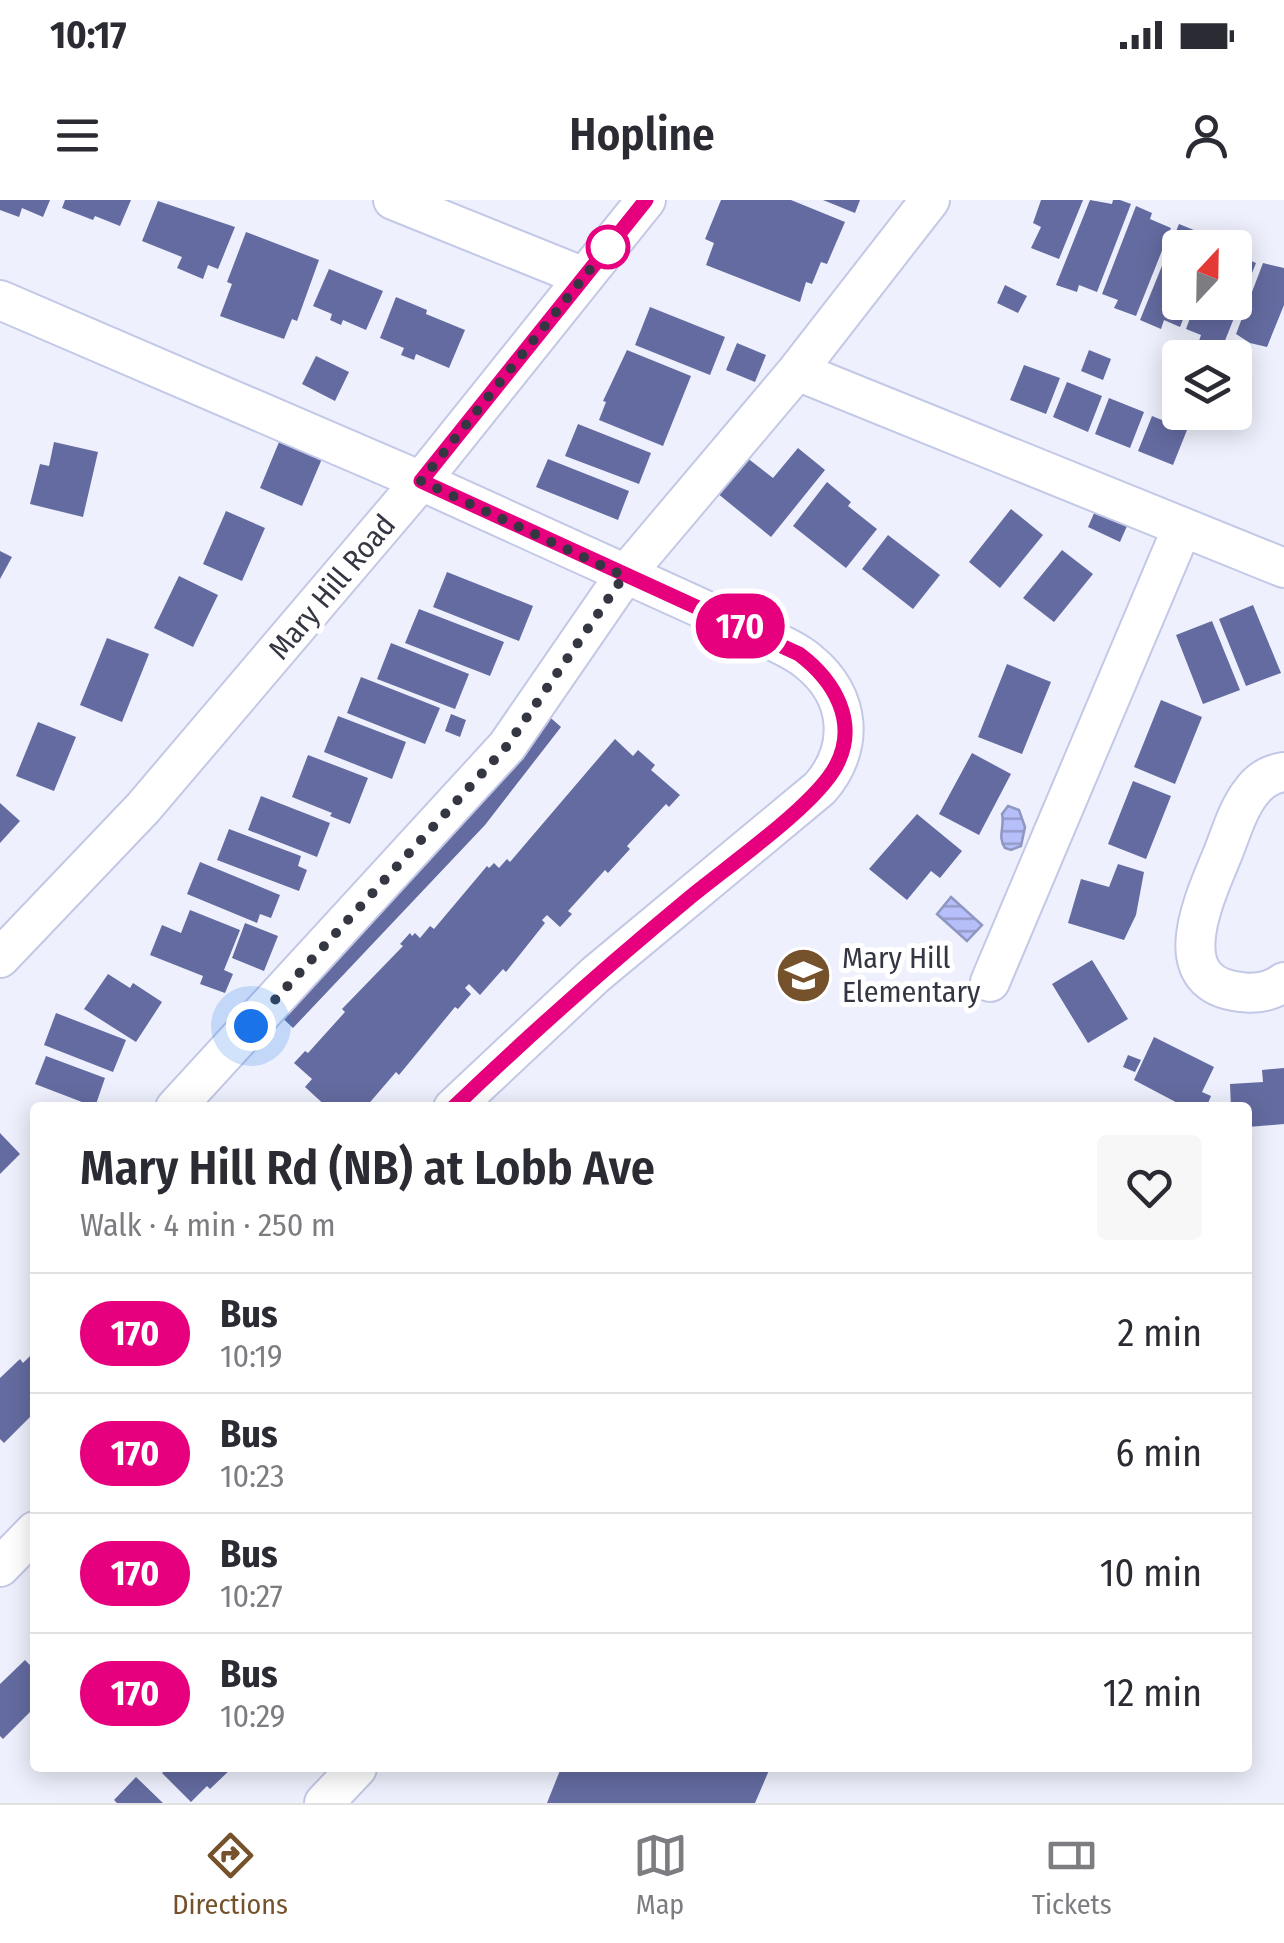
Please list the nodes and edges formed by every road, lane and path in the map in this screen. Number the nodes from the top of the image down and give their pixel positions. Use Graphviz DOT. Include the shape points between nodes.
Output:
graph roads {
  1 [pos="393,200"];
  2 [pos="646,200"];
  3 [pos="930,200"];
  4 [pos="584,278"];
  5 [pos="0,300"];
  6 [pos="797,371"];
  7 [pos="421,481"];
  8 [pos="1182,528"];
  9 [pos="1284,568"];
  10 [pos="624,576"];
  11 [pos="1284,772"];
  12 [pos="0,958"];
  13 [pos="990,982"];
  14 [pos="1284,982"];
  15 [pos="181,1102"];
  16 [pos="459,1102"];
  17 [pos="30,1536"];
  18 [pos="0,1568"];
  19 [pos="353,1772"];
  20 [pos="324,1803"];
  1 -- 4 [label="street"];
  2 -- 4 [label="street, Mary Hill Road"];
  3 -- 6 [label="street"];
  4 -- 7 [label="street, Mary Hill Road"];
  5 -- 7 [label="street"];
  6 -- 8 [label="street"];
  6 -- 10 [label="street"];
  7 -- 10 [label="street"];
  7 -- 12 [label="street, Mary Hill Road" via="144,808"];
  8 -- 9 [label="street"];
  8 -- 13 [label="street"];
  10 -- 15 [label="street" via="507,746"];
  10 -- 16 [label="street" via="812,664 842,710 840,757 804,803 596,975"];
  11 -- 14 [label="street" via="1266,777 1242,806 1198,916 1195,951 1209,979 1232,992 1264,992"];
  17 -- 18 [label="street"];
  19 -- 20 [label="street"];
}
